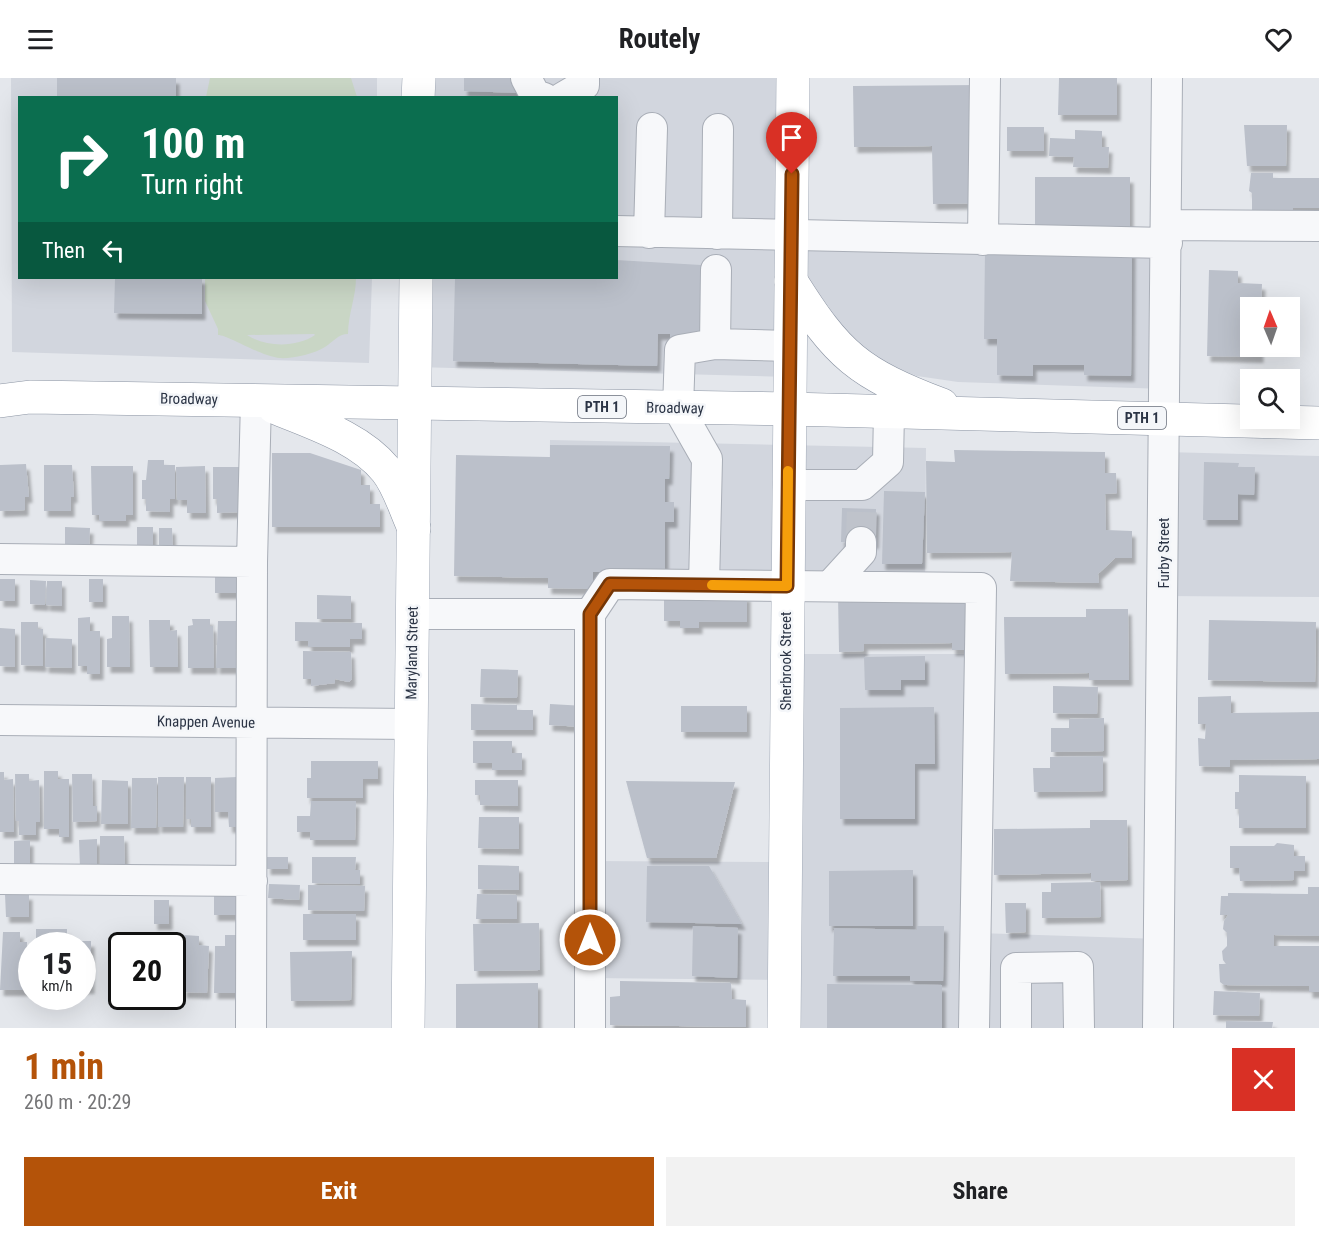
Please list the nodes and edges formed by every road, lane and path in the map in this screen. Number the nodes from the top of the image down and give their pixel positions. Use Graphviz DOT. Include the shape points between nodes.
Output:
graph roads {
  1 [pos="419,78"];
  2 [pos="526,78"];
  3 [pos="602,78"];
  4 [pos="793,78"];
  5 [pos="985,78"];
  6 [pos="1167,78"];
  7 [pos="566,89"];
  8 [pos="418,96"];
  9 [pos="602,96"];
  10 [pos="652,128"];
  11 [pos="718,129"];
  12 [pos="1319,226"];
  13 [pos="618,231"];
  14 [pos="649,232"];
  15 [pos="717,234"];
  16 [pos="1167,234"];
  17 [pos="792,236"];
  18 [pos="983,240"];
  19 [pos="716,270"];
  20 [pos="416,279"];
  21 [pos="791,281"];
  22 [pos="715,344"];
  23 [pos="790,346"];
  24 [pos="10,395"];
  25 [pos="256,400"];
  26 [pos="415,404"];
  27 [pos="678,408"];
  28 [pos="789,409"];
  29 [pos="890,412"];
  30 [pos="966,414"];
  31 [pos="1165,418"];
  32 [pos="1319,423"];
  33 [pos="788,484"];
  34 [pos="414,528"];
  35 [pos="861,542"];
  36 [pos="0,559"];
  37 [pos="252,562"];
  38 [pos="704,585"];
  39 [pos="787,586"];
  40 [pos="830,586"];
  41 [pos="413,614"];
  42 [pos="590,614"];
  43 [pos="0,720"];
  44 [pos="252,722"];
  45 [pos="412,724"];
  46 [pos="0,879"];
  47 [pos="252,881"];
  48 [pos="974,1018"];
  49 [pos="1016,1018"];
  50 [pos="251,1028"];
  51 [pos="408,1028"];
  52 [pos="590,1028"];
  53 [pos="784,1028"];
  54 [pos="1079,1028"];
  55 [pos="1158,1028"];
  1 -- 8 [label="main road"];
  2 -- 7 [label="street" via="535,95"];
  3 -- 9 [label="street"];
  4 -- 17 [label="main road, Sherbrook Street"];
  5 -- 18 [label="street"];
  6 -- 16 [label="street, Furby Street"];
  10 -- 14 [label="street"];
  11 -- 15 [label="street"];
  12 -- 16 [label="street"];
  13 -- 14 [label="street"];
  14 -- 15 [label="street"];
  15 -- 17 [label="street"];
  16 -- 18 [label="street"];
  16 -- 31 [label="street, Furby Street"];
  17 -- 18 [label="street"];
  17 -- 21 [label="main road, Sherbrook Street"];
  19 -- 22 [label="street"];
  20 -- 26 [label="main road, Maryland Street"];
  21 -- 23 [label="main road, Sherbrook Street"];
  21 -- 30 [label="main road" via="820,328 852,361 891,386"];
  22 -- 23 [label="street"];
  22 -- 27 [label="street" via="680,350"];
  23 -- 28 [label="main road, Sherbrook Street"];
  24 -- 25 [label="main road, Broadway / PTH 1"];
  25 -- 26 [label="main road, Broadway / PTH 1"];
  25 -- 34 [label="main road" via="336,433 371,456 392,479"];
  25 -- 37 [label="street"];
  26 -- 27 [label="main road, Broadway / PTH 1"];
  26 -- 34 [label="main road, Maryland Street"];
  27 -- 28 [label="main road, Broadway / PTH 1"];
  27 -- 38 [label="street" via="707,459"];
  28 -- 29 [label="main road, Broadway / PTH 1"];
  28 -- 33 [label="main road, Sherbrook Street"];
  29 -- 30 [label="main road, Broadway / PTH 1"];
  29 -- 33 [label="street" via="888,462 862,497"];
  30 -- 31 [label="main road, Broadway / PTH 1"];
  31 -- 32 [label="main road, Broadway / PTH 1"];
  31 -- 55 [label="street, Furby Street"];
  33 -- 39 [label="main road, Sherbrook Street"];
  34 -- 41 [label="main road, Maryland Street"];
  35 -- 40 [label="street" via="861,552"];
  36 -- 37 [label="street"];
  37 -- 44 [label="street"];
  38 -- 39 [label="street"];
  38 -- 42 [label="street" via="610,584"];
  39 -- 40 [label="street"];
  39 -- 53 [label="main road, Sherbrook Street"];
  40 -- 48 [label="street" via="981,588"];
  41 -- 42 [label="street"];
  41 -- 45 [label="main road, Maryland Street"];
  42 -- 52 [label="street"];
  43 -- 44 [label="street, Knappen Avenue"];
  44 -- 45 [label="street, Knappen Avenue"];
  44 -- 47 [label="street"];
  45 -- 51 [label="main road, Maryland Street"];
  46 -- 47 [label="street"];
  47 -- 50 [label="street"];
  48 -- 49 [label="street"];
  49 -- 54 [label="street" via="1016,968 1078,967"];
}
